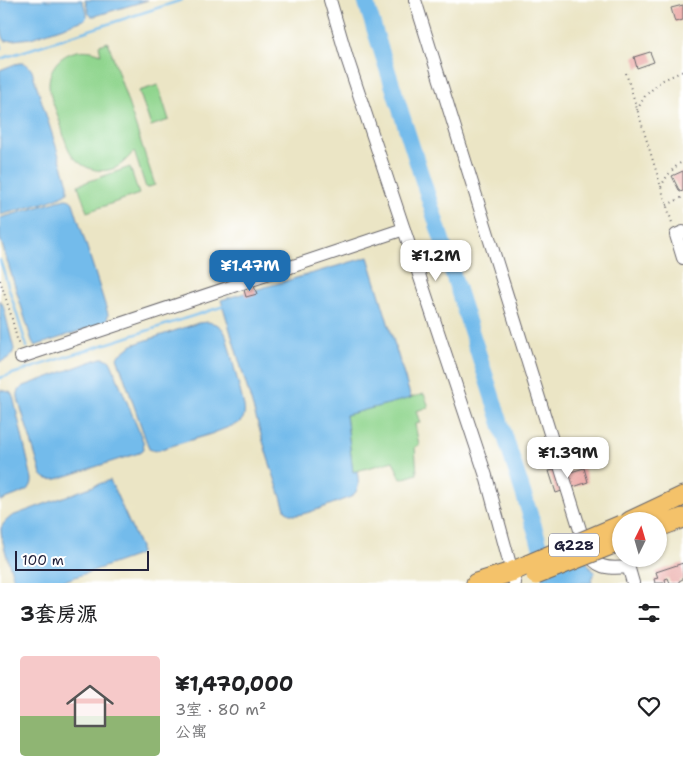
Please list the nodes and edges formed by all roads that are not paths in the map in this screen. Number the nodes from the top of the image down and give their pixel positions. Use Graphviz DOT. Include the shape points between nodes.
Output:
graph roads {
  1 [pos="330,0"];
  2 [pos="415,0"];
  3 [pos="404,229"];
  4 [pos="679,233"];
  5 [pos="683,258"];
  6 [pos="21,357"];
  7 [pos="683,496"];
  8 [pos="649,512"];
  9 [pos="683,518"];
  10 [pos="668,524"];
  11 [pos="612,530"];
  12 [pos="612,544"];
  13 [pos="520,576"];
  14 [pos="476,583"];
  15 [pos="633,583"];
  1 -- 3 [label="street"];
  2 -- 15 [label="street" via="586,549 593,561 603,567 628,568"];
  3 -- 6 [label="street"];
  3 -- 13 [label="street"];
  4 -- 5 [label="street"];
  7 -- 8 [label="highway"];
  9 -- 10 [label="highway"];
  11 -- 13 [label="highway, G228, bridge"];
  12 -- 13 [label="highway, G228, bridge"];
  13 -- 14 [label="highway, G228"];
}
